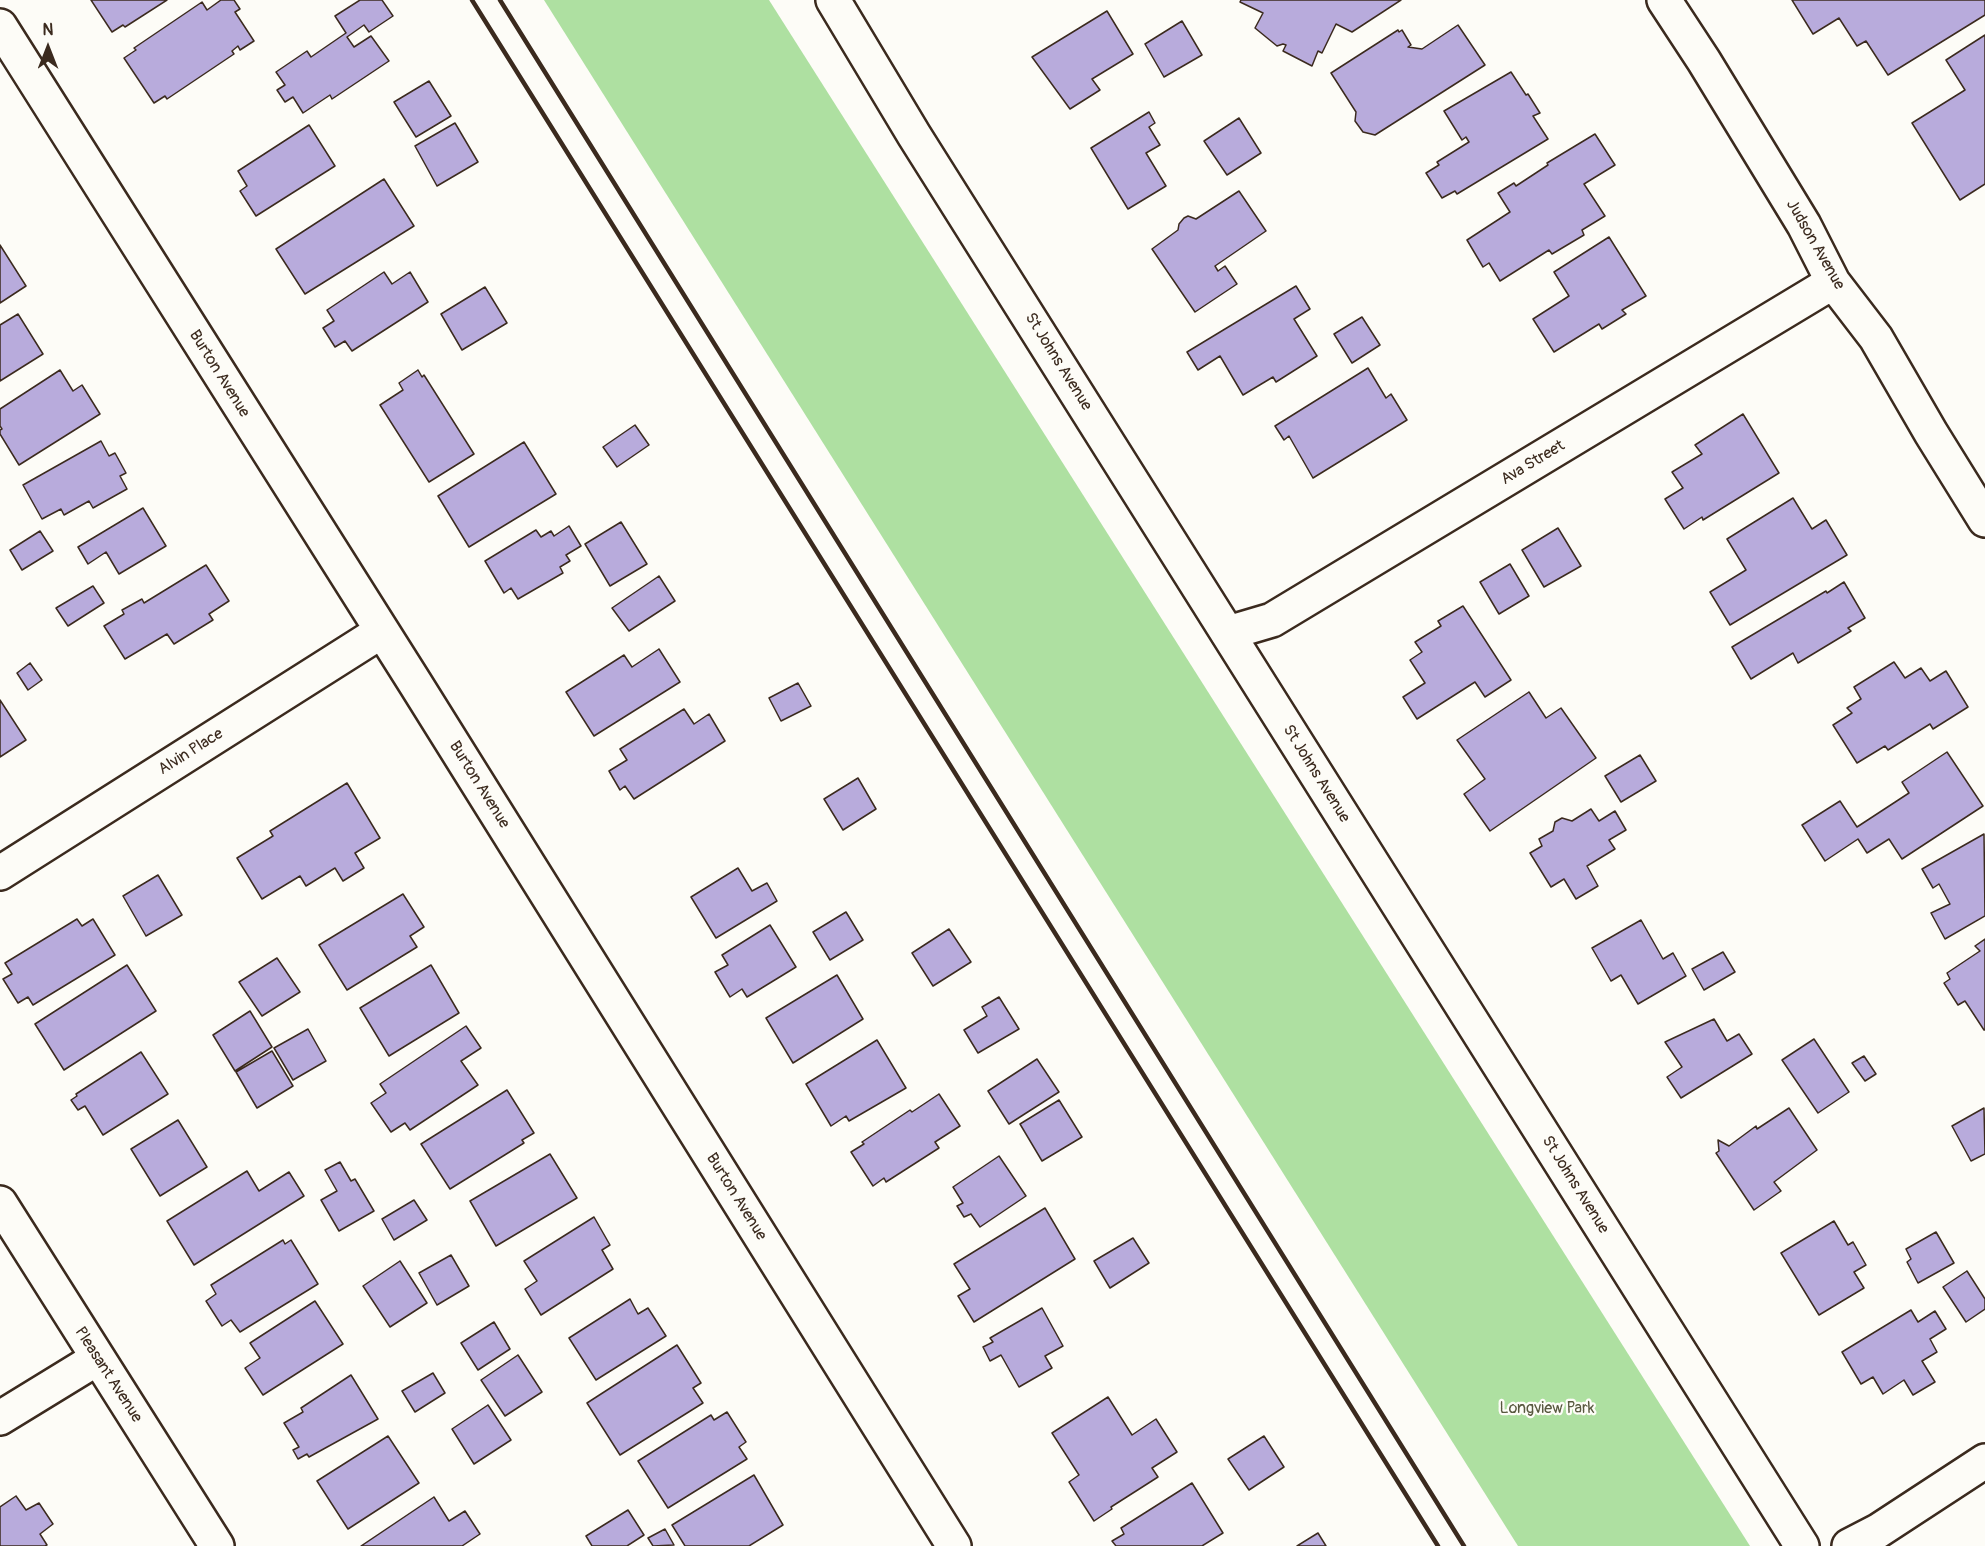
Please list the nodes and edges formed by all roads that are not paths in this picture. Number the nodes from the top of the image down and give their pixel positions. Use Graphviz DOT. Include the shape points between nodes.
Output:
graph roads {
  1 [pos="833,0"];
  2 [pos="1665,0"];
  3 [pos="0,26"];
  4 [pos="1833,282"];
  5 [pos="1985,520"];
  6 [pos="382,631"];
  7 [pos="1228,633"];
  8 [pos="0,873"];
  9 [pos="0,1203"];
  10 [pos="98,1358"];
  11 [pos="0,1418"];
  12 [pos="1985,1461"];
  13 [pos="217,1546"];
  14 [pos="954,1546"];
  15 [pos="1802,1546"];
  16 [pos="1849,1546"];
  1 -- 7 [label="street, St Johns Avenue"];
  2 -- 4 [label="street, Judson Avenue" via="1812,239"];
  3 -- 6 [label="street, Burton Avenue"];
  4 -- 5 [label="street, Judson Avenue" via="1876,338"];
  4 -- 7 [label="street, Ava Street" via="1272,620"];
  6 -- 8 [label="street, Alvin Place"];
  6 -- 14 [label="street, Burton Avenue"];
  7 -- 15 [label="street, St Johns Avenue"];
  9 -- 10 [label="street, Pleasant Avenue"];
  10 -- 11 [label="street"];
  10 -- 13 [label="street, Pleasant Avenue"];
  12 -- 16 [label="street"];
}
